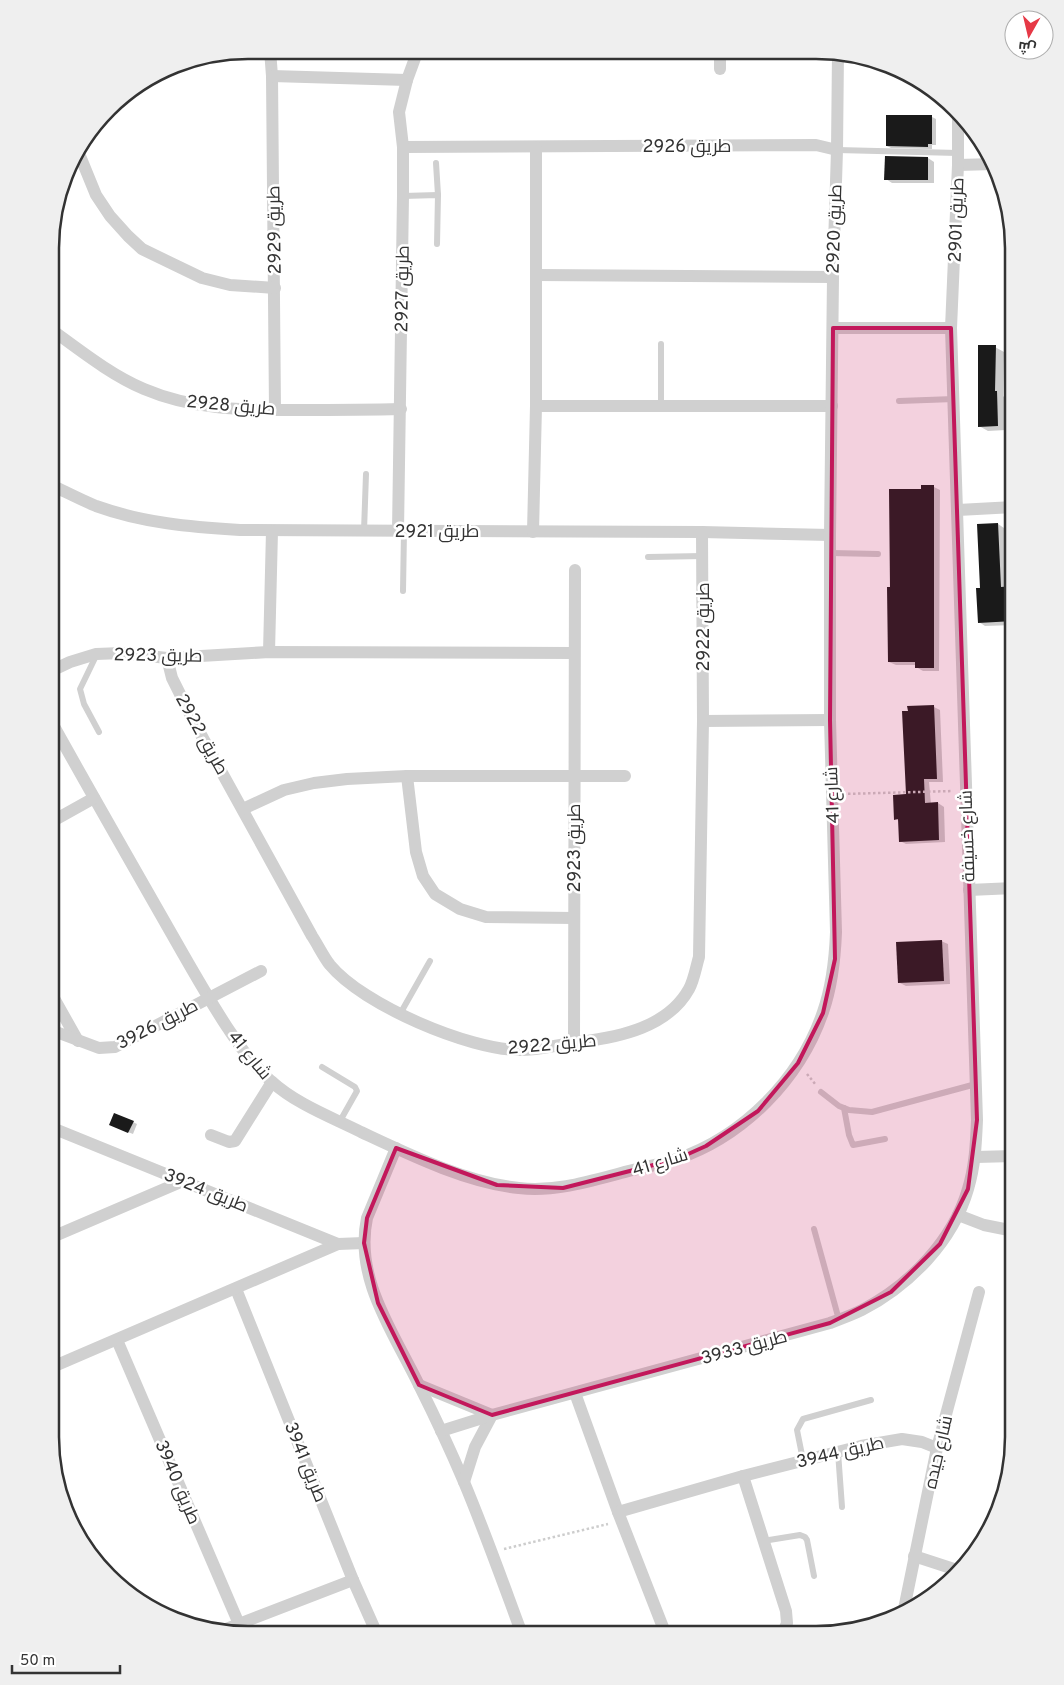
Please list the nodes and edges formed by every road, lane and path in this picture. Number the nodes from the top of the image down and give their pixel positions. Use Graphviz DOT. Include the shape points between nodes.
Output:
graph roads {
  1 [pos="271,59"];
  2 [pos="415,59"];
  3 [pos="720,59"];
  4 [pos="838,60"];
  5 [pos="720,69"];
  6 [pos="272,76"];
  7 [pos="407,80"];
  8 [pos="958,123"];
  9 [pos="403,147"];
  10 [pos="536,147"];
  11 [pos="837,150"];
  12 [pos="81,158"];
  13 [pos="958,159"];
  14 [pos="436,163"];
  15 [pos="985,163"];
  16 [pos="438,195"];
  17 [pos="403,196"];
  18 [pos="437,244"];
  19 [pos="536,275"];
  20 [pos="833,277"];
  21 [pos="275,288"];
  22 [pos="832,328"];
  23 [pos="951,328"];
  24 [pos="59,335"];
  25 [pos="660,344"];
  26 [pos="954,399"];
  27 [pos="899,401"];
  28 [pos="536,406"];
  29 [pos="661,406"];
  30 [pos="832,406"];
  31 [pos="275,410"];
  32 [pos="401,410"];
  33 [pos="366,474"];
  34 [pos="59,489"];
  35 [pos="1005,507"];
  36 [pos="958,510"];
  37 [pos="272,531"];
  38 [pos="364,531"];
  39 [pos="401,531"];
  40 [pos="534,532"];
  41 [pos="702,532"];
  42 [pos="830,535"];
  43 [pos="830,553"];
  44 [pos="878,554"];
  45 [pos="703,556"];
  46 [pos="648,558"];
  47 [pos="575,570"];
  48 [pos="403,591"];
  49 [pos="269,652"];
  50 [pos="574,653"];
  51 [pos="96,654"];
  52 [pos="167,658"];
  53 [pos="59,667"];
  54 [pos="830,720"];
  55 [pos="703,721"];
  56 [pos="99,732"];
  57 [pos="59,735"];
  58 [pos="574,775"];
  59 [pos="408,776"];
  60 [pos="625,776"];
  61 [pos="966,791"];
  62 [pos="832,794"];
  63 [pos="94,798"];
  64 [pos="243,809"];
  65 [pos="59,818"];
  66 [pos="1005,888"];
  67 [pos="969,890"];
  68 [pos="574,918"];
  69 [pos="430,961"];
  70 [pos="261,971"];
  71 [pos="208,998"];
  72 [pos="59,1007"];
  73 [pos="400,1014"];
  74 [pos="59,1034"];
  75 [pos="78,1041"];
  76 [pos="574,1043"];
  77 [pos="798,1063"];
  78 [pos="322,1067"];
  79 [pos="272,1082"];
  80 [pos="976,1084"];
  81 [pos="821,1092"];
  82 [pos="844,1108"];
  83 [pos="340,1122"];
  84 [pos="59,1131"];
  85 [pos="211,1135"];
  86 [pos="885,1139"];
  87 [pos="396,1148"];
  88 [pos="1005,1156"];
  89 [pos="976,1157"];
  90 [pos="183,1181"];
  91 [pos="958,1215"];
  92 [pos="814,1229"];
  93 [pos="1005,1229"];
  94 [pos="59,1234"];
  95 [pos="364,1243"];
  96 [pos="338,1244"];
  97 [pos="236,1289"];
  98 [pos="979,1292"];
  99 [pos="839,1320"];
  100 [pos="117,1340"];
  101 [pos="59,1364"];
  102 [pos="420,1385"];
  103 [pos="575,1392"];
  104 [pos="872,1400"];
  105 [pos="492,1415"];
  106 [pos="441,1431"];
  107 [pos="937,1448"];
  108 [pos="838,1452"];
  109 [pos="803,1460"];
  110 [pos="743,1476"];
  111 [pos="464,1482"];
  112 [pos="842,1507"];
  113 [pos="620,1516"];
  114 [pos="764,1541"];
  115 [pos="491,1553"];
  116 [pos="914,1556"];
  117 [pos="952,1568"];
  118 [pos="814,1576"];
  119 [pos="353,1580"];
  120 [pos="905,1604"];
  121 [pos="239,1624"];
  122 [pos="234,1626"];
  123 [pos="373,1626"];
  124 [pos="519,1626"];
  125 [pos="663,1626"];
  126 [pos="786,1626"];
  1 -- 6 [label="street, طريق 2929"];
  2 -- 7 [label="street, طريق 2927"];
  3 -- 5 [label="street"];
  4 -- 11 [label="street, طريق 2920"];
  6 -- 7 [label="street"];
  6 -- 21 [label="street, طريق 2929"];
  7 -- 9 [label="street, طريق 2927" via="399,112"];
  8 -- 13 [label="street, طريق 2901"];
  9 -- 10 [label="street, طريق 2926"];
  9 -- 17 [label="street, طريق 2927"];
  10 -- 11 [label="street, طريق 2926" via="816,145"];
  10 -- 19 [label="street"];
  11 -- 13 [label="lane"];
  11 -- 20 [label="street, طريق 2920"];
  12 -- 21 [label="street" via="96,195 110,216 142,249 202,278 230,285"];
  13 -- 15 [label="street"];
  13 -- 23 [label="street, طريق 2901"];
  14 -- 16 [label="lane"];
  16 -- 17 [label="lane"];
  16 -- 18 [label="lane"];
  17 -- 32 [label="street, طريق 2927"];
  19 -- 20 [label="street"];
  19 -- 28 [label="street"];
  20 -- 22 [label="street, طريق 2920"];
  21 -- 31 [label="street, طريق 2929"];
  22 -- 23 [label="street"];
  22 -- 30 [label="street, طريق 2920"];
  23 -- 26 [label="street, طريق 2901"];
  24 -- 31 [label="street, طريق 2928" via="117,375 158,395 206,407"];
  25 -- 29 [label="lane"];
  26 -- 27 [label="lane"];
  26 -- 36 [label="street, طريق 2901"];
  28 -- 29 [label="street"];
  28 -- 40 [label="street"];
  29 -- 30 [label="street"];
  30 -- 42 [label="street, شارع 41"];
  31 -- 32 [label="street, طريق 2928"];
  32 -- 39 [label="street, طريق 2927"];
  33 -- 38 [label="lane"];
  34 -- 37 [label="street, طريق 2921" via="95,506 136,518 201,528"];
  35 -- 36 [label="street"];
  36 -- 61 [label="street, شارع خسيفة"];
  37 -- 38 [label="street, طريق 2921"];
  37 -- 49 [label="street"];
  38 -- 39 [label="street, طريق 2921"];
  39 -- 40 [label="street, طريق 2921"];
  39 -- 48 [label="lane"];
  40 -- 41 [label="street, طريق 2921"];
  41 -- 42 [label="street, طريق 2921"];
  41 -- 45 [label="street, طريق 2922"];
  42 -- 43 [label="street, شارع 41"];
  43 -- 44 [label="lane"];
  43 -- 54 [label="street, شارع 41"];
  45 -- 46 [label="lane"];
  45 -- 55 [label="street, طريق 2922"];
  47 -- 50 [label="street, طريق 2923"];
  49 -- 50 [label="street, طريق 2923"];
  49 -- 52 [label="street, طريق 2923"];
  50 -- 58 [label="street, طريق 2923"];
  51 -- 52 [label="street, طريق 2923"];
  51 -- 53 [label="street, طريق 2923"];
  51 -- 56 [label="lane" via="80,689"];
  52 -- 64 [label="street, طريق 2922" via="172,678"];
  54 -- 55 [label="street"];
  54 -- 62 [label="street, شارع 41"];
  55 -- 76 [label="street, طريق 2922" via="699,957 690,988 678,1005 661,1019 605,1039"];
  57 -- 63 [label="street, شارع 41"];
  58 -- 59 [label="street"];
  58 -- 60 [label="street"];
  58 -- 68 [label="street, طريق 2923"];
  59 -- 64 [label="street" via="314,783 284,790"];
  59 -- 68 [label="street" via="416,852 424,876 435,894 460,909 486,917"];
  61 -- 62 [label="path"];
  61 -- 67 [label="street, شارع خسيفة"];
  62 -- 77 [label="street, شارع 41" via="835,959 823,1013"];
  63 -- 65 [label="street"];
  63 -- 71 [label="street, شارع 41"];
  64 -- 73 [label="street, طريق 2922" via="330,965 349,983"];
  66 -- 67 [label="street"];
  67 -- 80 [label="street, شارع خسيفة"];
  68 -- 76 [label="street, طريق 2923"];
  69 -- 73 [label="lane"];
  70 -- 71 [label="street, طريق 3926"];
  71 -- 75 [label="street, طريق 3926" via="115,1047 99,1048"];
  71 -- 79 [label="street, شارع 41" via="255,1066"];
  72 -- 75 [label="street"];
  73 -- 76 [label="street, طريق 2922" via="456,1038 491,1048 521,1050"];
  74 -- 75 [label="street, طريق 3926"];
  77 -- 81 [label="path"];
  77 -- 87 [label="street, شارع 41" via="758,1111 706,1146 677,1159 563,1188 497,1185 454,1172"];
  78 -- 83 [label="lane" via="356,1087 357,1091"];
  79 -- 83 [label="street, شارع 41" via="297,1100"];
  79 -- 85 [label="street" via="235,1141"];
  80 -- 82 [label="lane" via="872,1112"];
  80 -- 89 [label="street, شارع خسيفة"];
  81 -- 82 [label="lane"];
  82 -- 86 [label="lane" via="853,1145"];
  83 -- 87 [label="street, شارع 41"];
  84 -- 90 [label="street, طريق 3924"];
  87 -- 95 [label="street" via="367,1218"];
  88 -- 89 [label="street"];
  89 -- 91 [label="street, شارع خسيفة"];
  90 -- 94 [label="street"];
  90 -- 96 [label="street, طريق 3924"];
  91 -- 93 [label="street"];
  91 -- 99 [label="street, طريق 3933" via="918,1270 891,1292"];
  92 -- 99 [label="lane"];
  95 -- 96 [label="street, طريق 3924"];
  95 -- 102 [label="street" via="370,1280 378,1303"];
  96 -- 97 [label="street"];
  97 -- 100 [label="street"];
  97 -- 119 [label="street, طريق 3941"];
  98 -- 107 [label="street, شارع جيده"];
  99 -- 103 [label="street, طريق 3933"];
  100 -- 101 [label="street"];
  100 -- 121 [label="street, طريق 3940"];
  102 -- 105 [label="street"];
  102 -- 106 [label="street"];
  103 -- 105 [label="street, طريق 3933"];
  103 -- 113 [label="street"];
  104 -- 109 [label="lane" via="803,1419 797,1430"];
  105 -- 106 [label="street, طريق 3933"];
  105 -- 111 [label="street" via="475,1447"];
  106 -- 111 [label="street"];
  107 -- 108 [label="street, طريق 3944" via="902,1439"];
  107 -- 116 [label="street, شارع جيده"];
  108 -- 109 [label="street, طريق 3944"];
  108 -- 112 [label="lane"];
  109 -- 110 [label="street, طريق 3944"];
  110 -- 113 [label="street, طريق 3944"];
  110 -- 114 [label="street"];
  111 -- 115 [label="street"];
  113 -- 115 [label="path"];
  113 -- 125 [label="street"];
  114 -- 118 [label="lane" via="805,1537"];
  114 -- 126 [label="street" via="787,1617"];
  115 -- 124 [label="street"];
  116 -- 117 [label="street"];
  116 -- 120 [label="street, شارع جيده"];
  119 -- 121 [label="street"];
  119 -- 123 [label="street, طريق 3941"];
  121 -- 122 [label="street"];
}
